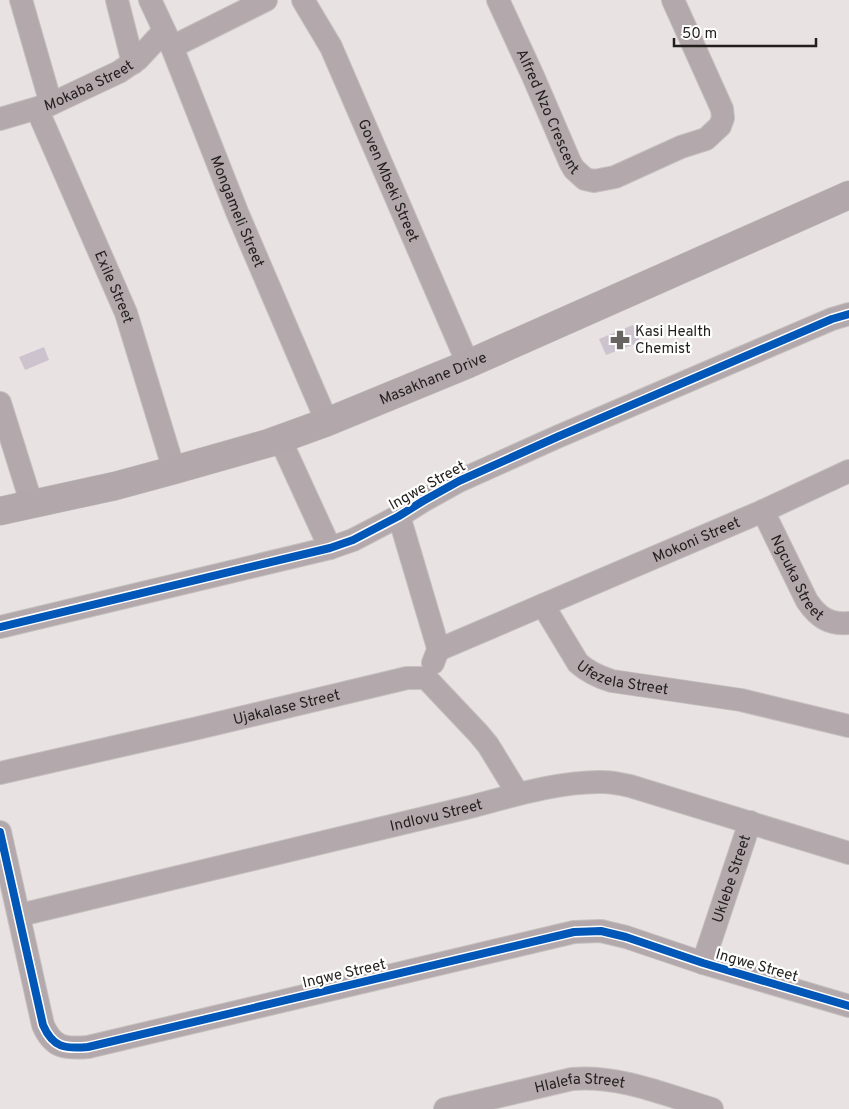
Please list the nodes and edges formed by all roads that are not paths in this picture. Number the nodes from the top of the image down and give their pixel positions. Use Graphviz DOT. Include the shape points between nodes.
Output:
graph roads {
  1 [pos="21,0"];
  2 [pos="117,0"];
  3 [pos="150,0"];
  4 [pos="266,0"];
  5 [pos="303,0"];
  6 [pos="498,0"];
  7 [pos="673,0"];
  8 [pos="168,39"];
  9 [pos="133,63"];
  10 [pos="44,106"];
  11 [pos="0,119"];
  12 [pos="849,195"];
  13 [pos="849,314"];
  14 [pos="468,364"];
  15 [pos="0,403"];
  16 [pos="327,422"];
  17 [pos="280,439"];
  18 [pos="174,470"];
  19 [pos="849,472"];
  20 [pos="32,505"];
  21 [pos="763,511"];
  22 [pos="0,512"];
  23 [pos="399,516"];
  24 [pos="330,548"];
  25 [pos="543,605"];
  26 [pos="849,622"];
  27 [pos="0,627"];
  28 [pos="438,650"];
  29 [pos="426,678"];
  30 [pos="849,726"];
  31 [pos="0,773"];
  32 [pos="518,794"];
  33 [pos="750,822"];
  34 [pos="0,832"];
  35 [pos="849,852"];
  36 [pos="20,915"];
  37 [pos="703,963"];
  38 [pos="849,1006"];
  39 [pos="445,1109"];
  40 [pos="712,1109"];
  1 -- 10 [label="street, Exile Street"];
  2 -- 9 [label="street"];
  3 -- 8 [label="street, Mongameli Street"];
  4 -- 8 [label="street, Mokaba Street"];
  5 -- 14 [label="street, Goven Mbeki Street" via="330,47"];
  6 -- 7 [label="street, Alfred Nzo Crescent" via="570,162 585,179 594,181 615,177 706,139 715,132 723,118 722,109"];
  8 -- 9 [label="street, Mokaba Street"];
  8 -- 16 [label="street, Mongameli Street"];
  9 -- 10 [label="street, Mokaba Street"];
  10 -- 11 [label="street, Mokaba Street"];
  10 -- 18 [label="street, Exile Street" via="129,319"];
  12 -- 14 [label="street, Masakhane Drive"];
  13 -- 23 [label="street, Ingwe Street" via="557,437 460,481"];
  14 -- 16 [label="street, Masakhane Drive"];
  15 -- 20 [label="street"];
  16 -- 17 [label="street, Masakhane Drive"];
  17 -- 18 [label="street, Masakhane Drive"];
  17 -- 24 [label="street"];
  18 -- 20 [label="street, Masakhane Drive"];
  19 -- 21 [label="street, Mokoni Street"];
  20 -- 22 [label="street, Masakhane Drive"];
  21 -- 25 [label="street, Mokoni Street"];
  21 -- 26 [label="street, Ngcuka Street" via="813,610 828,621"];
  23 -- 24 [label="street, Ingwe Street"];
  23 -- 28 [label="street"];
  24 -- 27 [label="street, Ingwe Street"];
  25 -- 28 [label="street"];
  25 -- 30 [label="street, Ufezela Street" via="578,663 598,676 612,681 741,700"];
  28 -- 29 [label="street"];
  29 -- 31 [label="street, Ujakalase Street" via="407,678"];
  29 -- 32 [label="street" via="488,745"];
  32 -- 33 [label="street, Indlovu Street" via="582,782 605,782 630,786"];
  32 -- 36 [label="street, Indlovu Street"];
  33 -- 35 [label="street, Indlovu Street"];
  33 -- 37 [label="street, Uklebe Street"];
  34 -- 36 [label="street, Ingwe Street"];
  36 -- 37 [label="street, Ingwe Street" via="44,1025 56,1044 67,1048 88,1047 574,932 601,931 618,935"];
  37 -- 38 [label="street, Ingwe Street"];
  39 -- 40 [label="street, Hlalefa Street" via="572,1079 589,1078 624,1083"];
}
